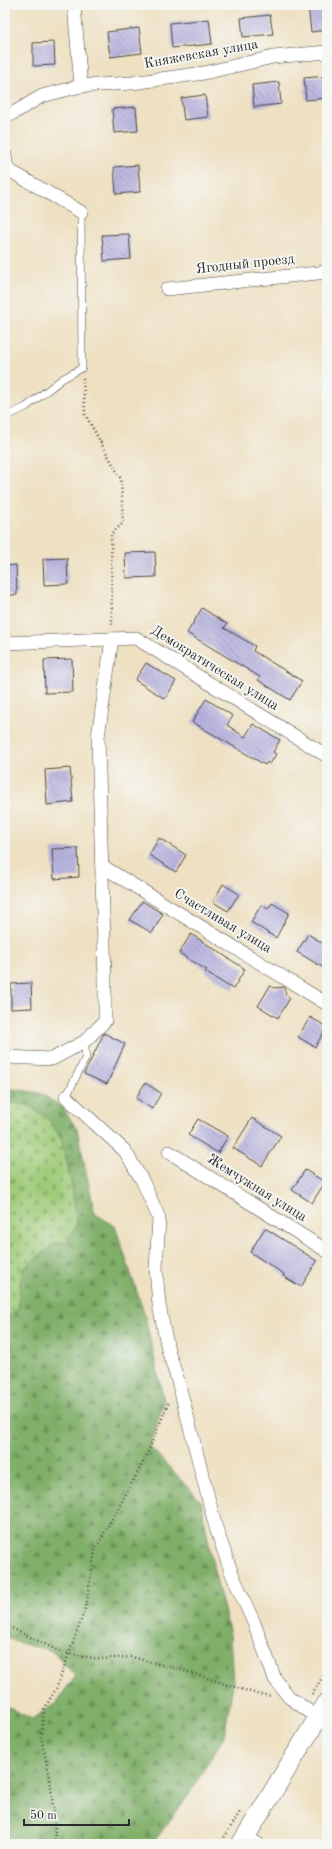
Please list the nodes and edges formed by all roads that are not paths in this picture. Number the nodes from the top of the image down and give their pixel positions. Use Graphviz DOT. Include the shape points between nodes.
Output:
graph roads {
  1 [pos="74,5"];
  2 [pos="327,52"];
  3 [pos="80,86"];
  4 [pos="5,118"];
  5 [pos="5,155"];
  6 [pos="6,172"];
  7 [pos="81,212"];
  8 [pos="327,272"];
  9 [pos="167,289"];
  10 [pos="5,416"];
  11 [pos="112,639"];
  12 [pos="5,643"];
  13 [pos="327,756"];
  14 [pos="102,866"];
  15 [pos="327,1004"];
  16 [pos="84,1042"];
  17 [pos="5,1057"];
  18 [pos="66,1097"];
  19 [pos="169,1152"];
  20 [pos="327,1251"];
  21 [pos="325,1708"];
  22 [pos="248,1842"];
  1 -- 3 [label="street"];
  2 -- 3 [label="street, Княжевская улица" via="273,57 204,73 132,83"];
  3 -- 4 [label="street, Княжевская улица" via="42,96"];
  5 -- 6 [label="street"];
  6 -- 7 [label="street"];
  7 -- 10 [label="lane" via="82,368 62,379 26,407"];
  8 -- 9 [label="street, Ягодный проезд"];
  11 -- 12 [label="street, Демократическая улица"];
  11 -- 13 [label="street, Демократическая улица" via="136,638"];
  11 -- 14 [label="street" via="98,737"];
  14 -- 15 [label="street, Счастливая улица"];
  14 -- 16 [label="street" via="105,1021"];
  16 -- 17 [label="street" via="52,1059"];
  16 -- 18 [label="lane" via="86,1057"];
  18 -- 21 [label="street" via="125,1151 143,1182 159,1218 156,1269 159,1305 168,1350 216,1528 275,1678 289,1697"];
  19 -- 20 [label="street, Жемчужная улица"];
  21 -- 22 [label="street"];
}
